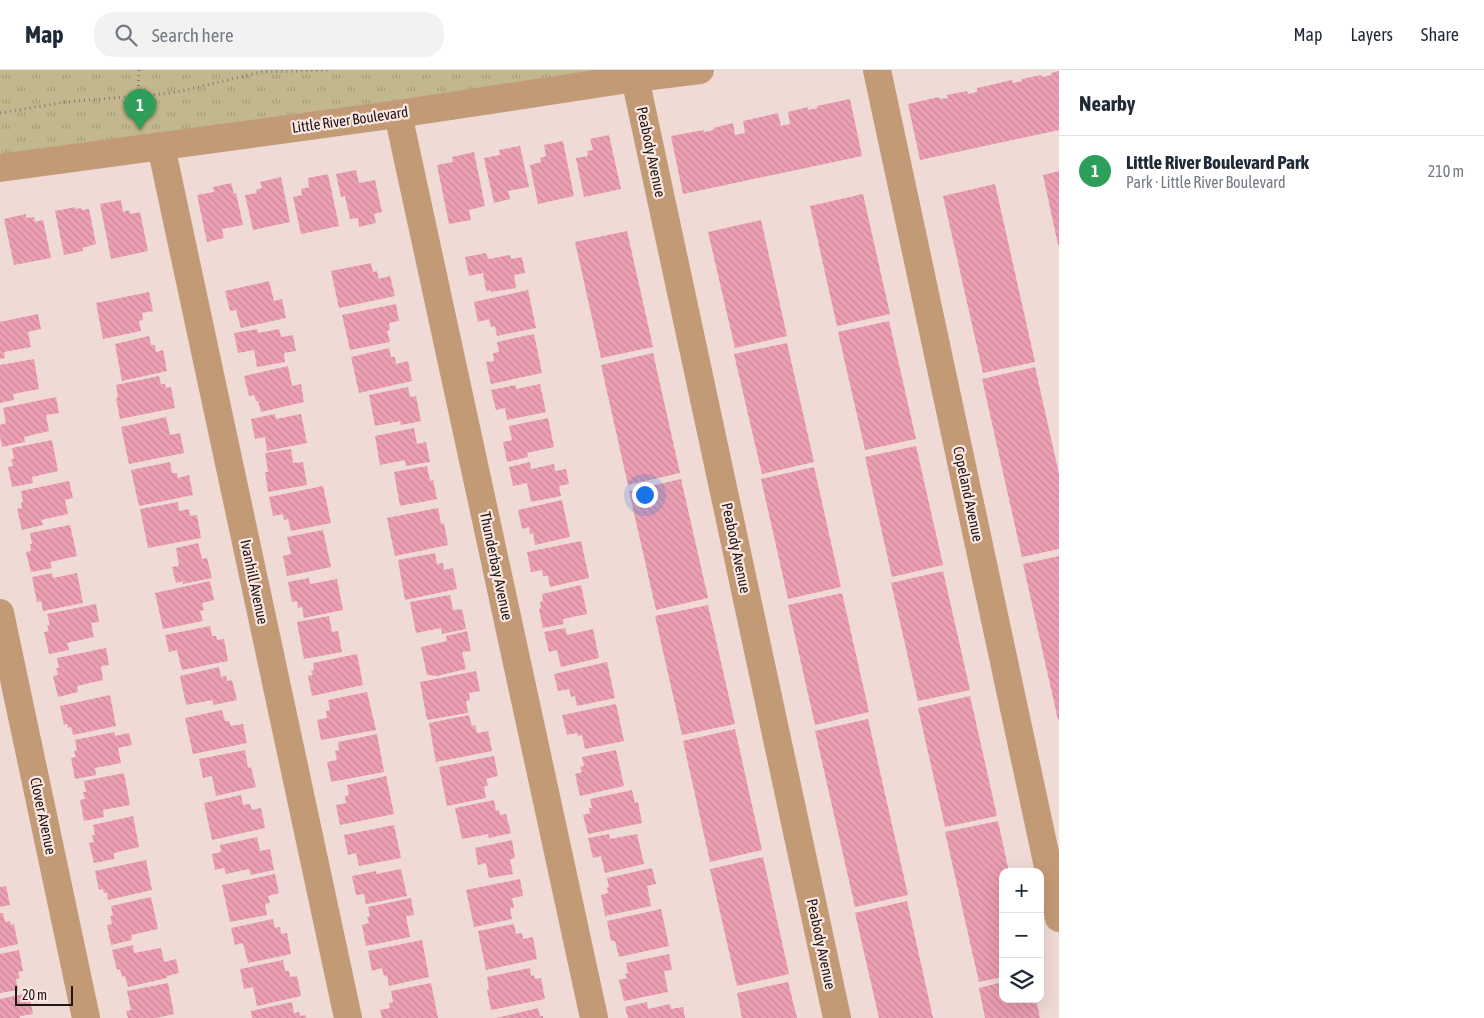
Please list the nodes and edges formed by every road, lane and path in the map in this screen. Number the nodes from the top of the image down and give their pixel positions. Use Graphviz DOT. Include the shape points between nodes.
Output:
graph roads {
  1 [pos="139,70"];
  2 [pos="330,70"];
  3 [pos="700,70"];
  4 [pos="877,70"];
  5 [pos="635,78"];
  6 [pos="138,96"];
  7 [pos="0,113"];
  8 [pos="398,114"];
  9 [pos="152,140"];
  10 [pos="0,168"];
  11 [pos="0,613"];
  12 [pos="1059,918"];
  13 [pos="86,1018"];
  14 [pos="348,1018"];
  15 [pos="594,1018"];
  16 [pos="837,1018"];
  1 -- 6 [label="path"];
  2 -- 6 [label="path" via="262,72 172,93"];
  3 -- 5 [label="street, Little River Boulevard"];
  4 -- 12 [label="street, Copeland Avenue"];
  5 -- 8 [label="street, Little River Boulevard"];
  5 -- 16 [label="street, Peabody Avenue"];
  6 -- 7 [label="path" via="66,102"];
  6 -- 9 [label="path"];
  8 -- 9 [label="street, Little River Boulevard"];
  8 -- 15 [label="street, Thunderbay Avenue"];
  9 -- 10 [label="street, Little River Boulevard"];
  9 -- 14 [label="street, Ivanhill Avenue"];
  11 -- 13 [label="street, Clover Avenue"];
}
